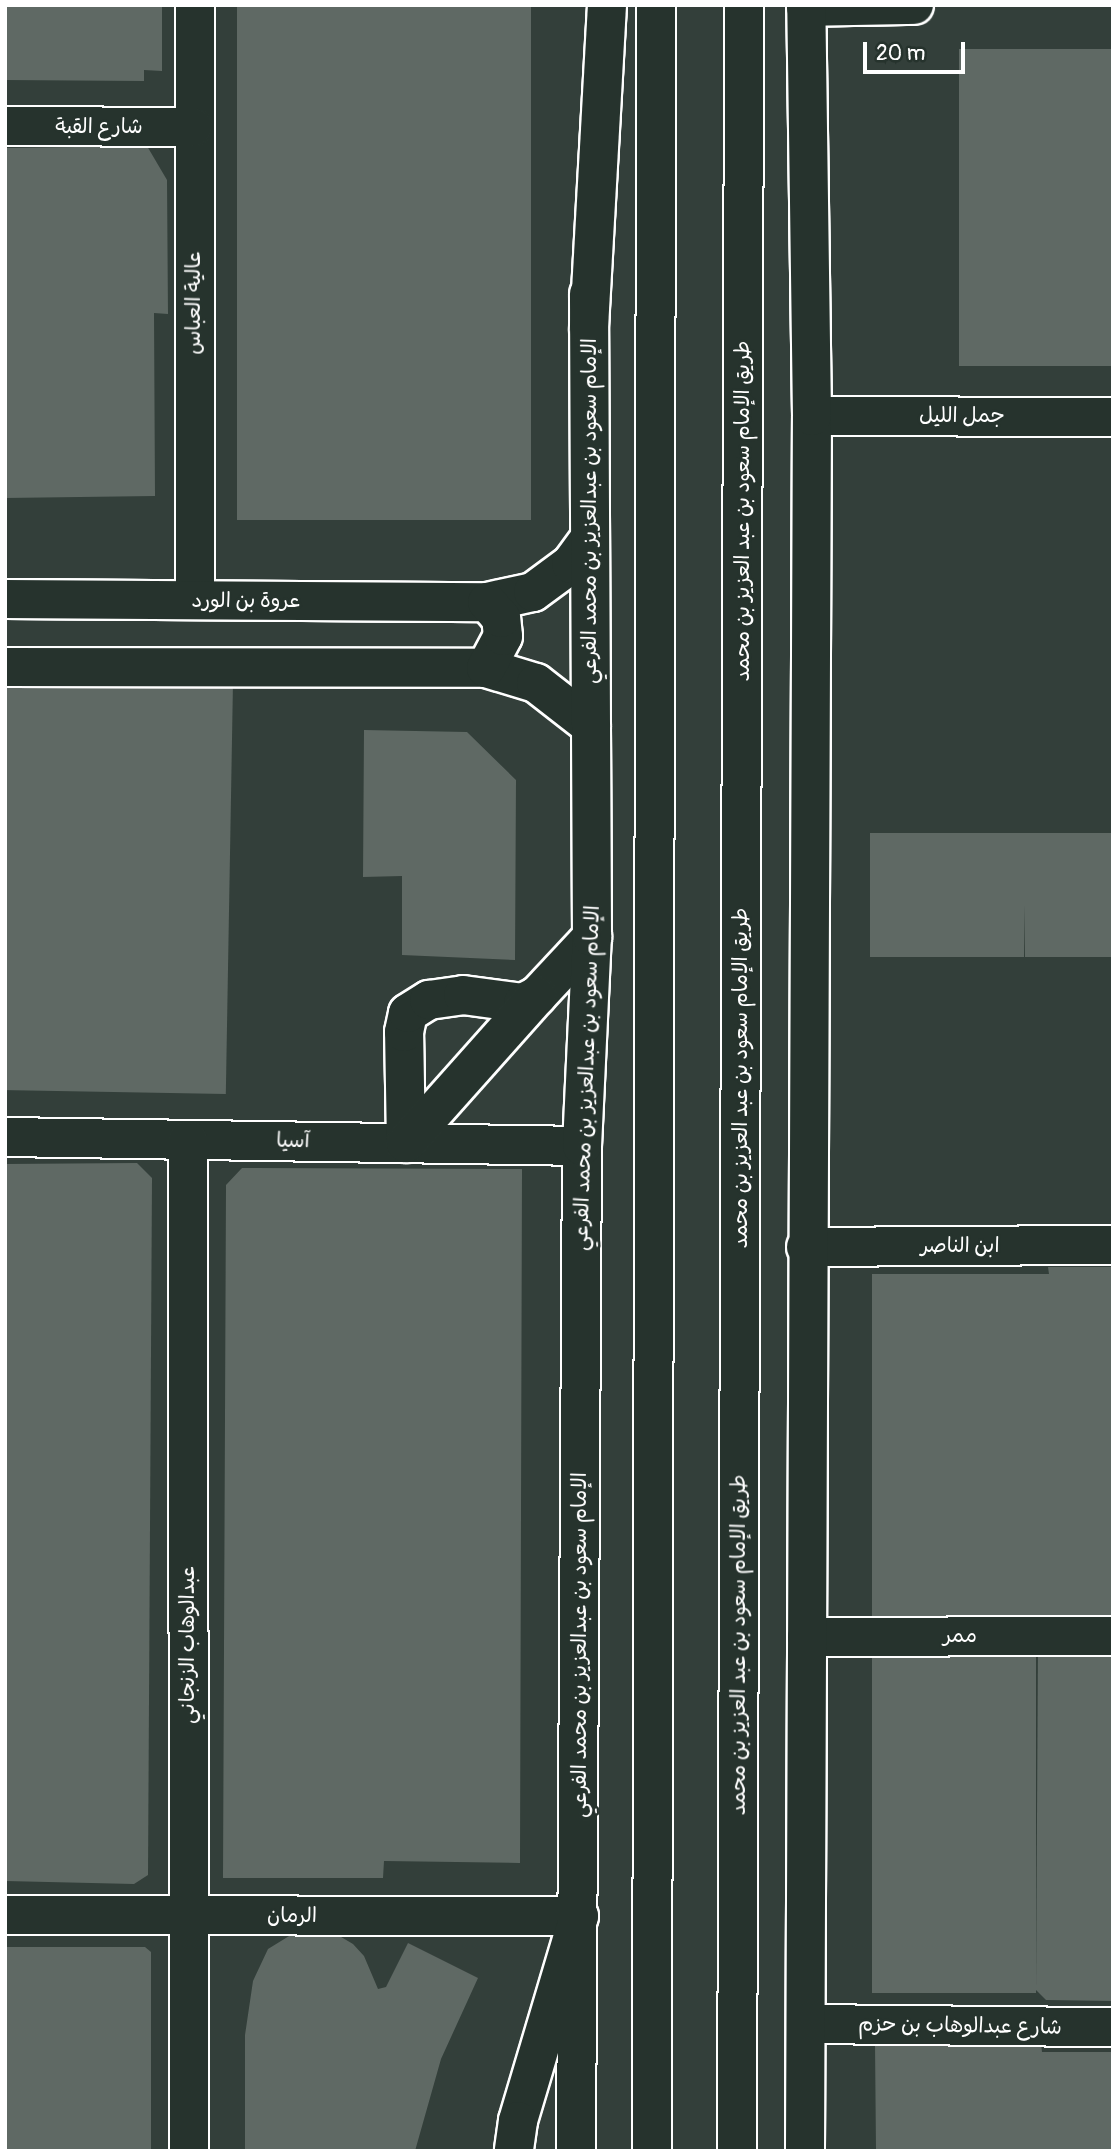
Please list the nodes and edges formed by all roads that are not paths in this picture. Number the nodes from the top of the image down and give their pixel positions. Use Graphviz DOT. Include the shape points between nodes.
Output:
graph roads {
  1 [pos="195,5"];
  2 [pos="589,5"];
  3 [pos="607,5"];
  4 [pos="656,5"];
  5 [pos="744,5"];
  6 [pos="914,5"];
  7 [pos="806,6"];
  8 [pos="5,126"];
  9 [pos="193,127"];
  10 [pos="589,327"];
  11 [pos="812,416"];
  12 [pos="1113,417"];
  13 [pos="590,538"];
  14 [pos="5,599"];
  15 [pos="195,600"];
  16 [pos="487,602"];
  17 [pos="5,667"];
  18 [pos="486,668"];
  19 [pos="591,726"];
  20 [pos="592,937"];
  21 [pos="537,996"];
  22 [pos="5,1137"];
  23 [pos="187,1140"];
  24 [pos="406,1143"];
  25 [pos="582,1146"];
  26 [pos="1113,1245"];
  27 [pos="806,1247"];
  28 [pos="1113,1636"];
  29 [pos="807,1637"];
  30 [pos="5,1915"];
  31 [pos="189,1915"];
  32 [pos="579,1916"];
  33 [pos="807,2024"];
  34 [pos="1113,2027"];
  35 [pos="189,2151"];
  36 [pos="514,2151"];
  37 [pos="576,2151"];
  38 [pos="652,2151"];
  39 [pos="737,2151"];
  40 [pos="805,2151"];
  1 -- 9 [label="street, عالية العباس"];
  2 -- 10 [label="street, الإمام سعود بن عبدالعزيز بن محمد الفرعي"];
  3 -- 10 [label="street"];
  4 -- 38 [label="street"];
  5 -- 39 [label="street, طريق الإمام سعود بن عبد العزيز بن محمد"];
  6 -- 7 [label="street"];
  7 -- 11 [label="street"];
  8 -- 9 [label="street, شارع القبة"];
  9 -- 15 [label="street, عالية العباس"];
  10 -- 13 [label="street, الإمام سعود بن عبدالعزيز بن محمد الفرعي"];
  11 -- 12 [label="street, جمل الليل"];
  11 -- 27 [label="street"];
  13 -- 16 [label="street, عروة بن الورد" via="571,564 533,592"];
  13 -- 19 [label="street, الإمام سعود بن عبدالعزيز بن محمد الفرعي"];
  14 -- 15 [label="street, عروة بن الورد"];
  15 -- 16 [label="street, عروة بن الورد"];
  16 -- 18 [label="street" via="501,618 503,636"];
  17 -- 18 [label="street"];
  18 -- 19 [label="street" via="536,683"];
  19 -- 20 [label="street, الإمام سعود بن عبدالعزيز بن محمد الفرعي"];
  20 -- 21 [label="street"];
  20 -- 25 [label="street, الإمام سعود بن عبدالعزيز بن محمد الفرعي"];
  21 -- 24 [label="street"];
  21 -- 24 [label="street" via="523,1003 463,995 429,1000 408,1013"];
  22 -- 23 [label="street, آسيا"];
  23 -- 24 [label="street, آسيا"];
  23 -- 31 [label="street, عبدالوهاب الزنجاني"];
  24 -- 25 [label="street, آسيا"];
  25 -- 32 [label="street, الإمام سعود بن عبدالعزيز بن محمد الفرعي"];
  26 -- 27 [label="street, ابن الناصر"];
  27 -- 29 [label="street"];
  28 -- 29 [label="street, ممر"];
  29 -- 33 [label="street"];
  30 -- 31 [label="street, الرمان"];
  31 -- 32 [label="street, الرمان"];
  31 -- 35 [label="street, عبدالوهاب الزنجاني"];
  32 -- 36 [label="street" via="518,2121"];
  32 -- 37 [label="street, الإمام سعود بن عبدالعزيز بن محمد الفرعي"];
  33 -- 34 [label="street, شارع عبدالوهاب بن حزم"];
  33 -- 40 [label="street"];
}
